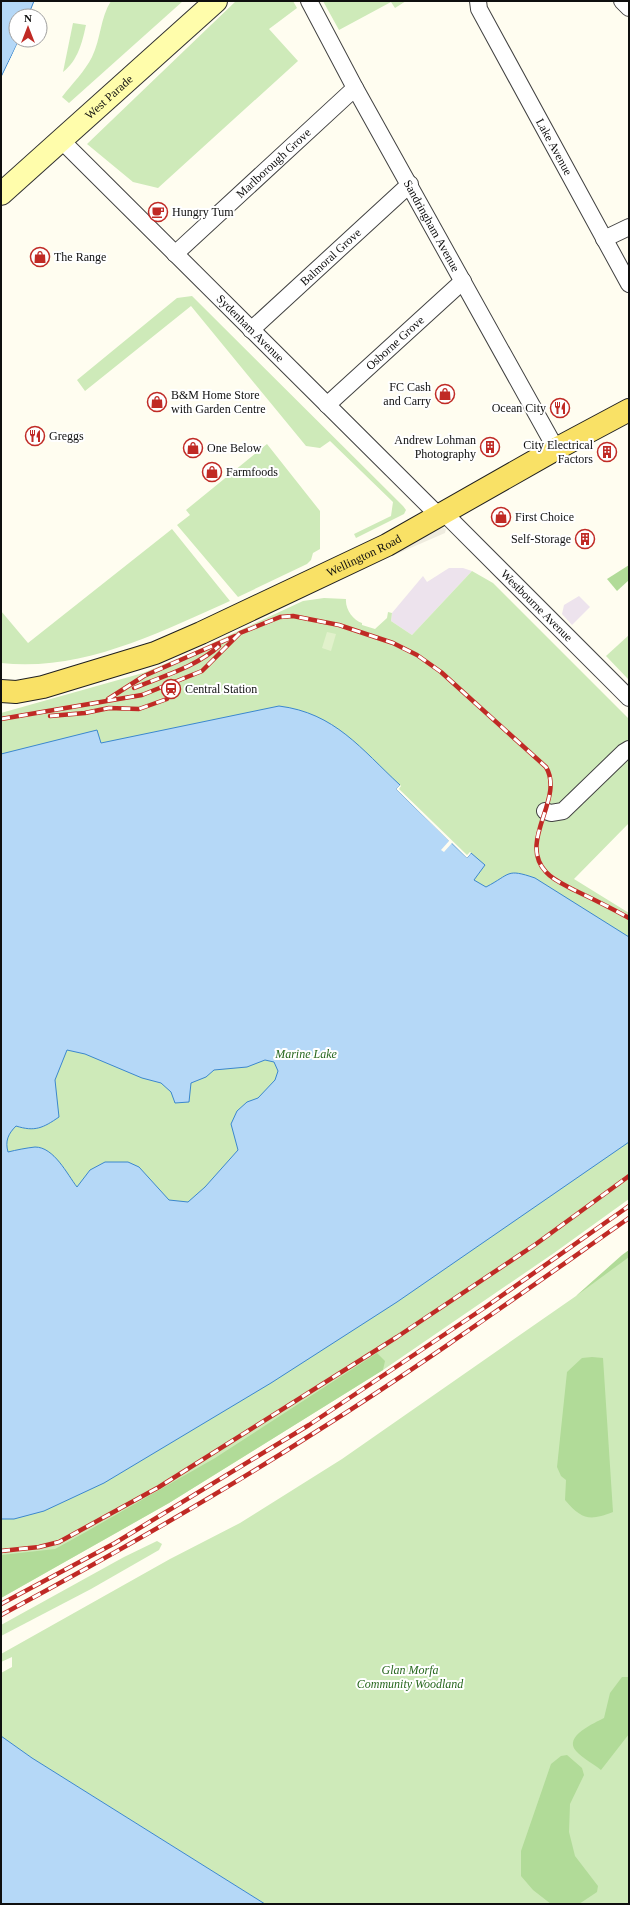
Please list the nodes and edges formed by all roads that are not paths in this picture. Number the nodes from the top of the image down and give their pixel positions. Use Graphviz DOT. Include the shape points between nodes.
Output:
graph roads {
  1 [pos="216,1"];
  2 [pos="310,1"];
  3 [pos="622,1"];
  4 [pos="479,5"];
  5 [pos="629,8"];
  6 [pos="355,88"];
  7 [pos="61,140"];
  8 [pos="410,184"];
  9 [pos="1,194"];
  10 [pos="629,227"];
  11 [pos="604,239"];
  12 [pos="175,254"];
  13 [pos="463,281"];
  14 [pos="629,284"];
  15 [pos="251,330"];
  16 [pos="327,405"];
  17 [pos="629,410"];
  18 [pos="556,449"];
  19 [pos="442,515"];
  20 [pos="86,674"];
  21 [pos="1,676"];
  22 [pos="1,691"];
  23 [pos="629,698"];
  24 [pos="629,749"];
  25 [pos="545,811"];
  1 -- 7 [label="main road, West Parade"];
  2 -- 6 [label="street, Sandringham Avenue"];
  3 -- 5 [label="street"];
  4 -- 11 [label="street, Lake Avenue"];
  6 -- 8 [label="street, Sandringham Avenue"];
  6 -- 12 [label="street, Marlborough Grove"];
  7 -- 9 [label="main road, West Parade"];
  7 -- 12 [label="street, Sydenham Avenue"];
  8 -- 13 [label="street, Sandringham Avenue"];
  8 -- 15 [label="street, Balmoral Grove"];
  10 -- 11 [label="street"];
  11 -- 14 [label="street, Lake Avenue"];
  12 -- 15 [label="street, Sydenham Avenue"];
  13 -- 16 [label="street, Osborne Grove"];
  13 -- 18 [label="street, Sandringham Avenue"];
  15 -- 16 [label="street, Sydenham Avenue"];
  16 -- 19 [label="street, Sydenham Avenue"];
  17 -- 18 [label="main road, Wellington Road"];
  18 -- 19 [label="main road, Wellington Road"];
  19 -- 20 [label="main road, Wellington Road" via="341,568 201,633 155,653"];
  19 -- 23 [label="street, Westbourne Avenue"];
  20 -- 21 [label="main road, Wellington Road" via="21,678"];
  20 -- 22 [label="main road, Wellington Road" via="43,687 16,692"];
  24 -- 25 [label="street" via="563,811"];
}
